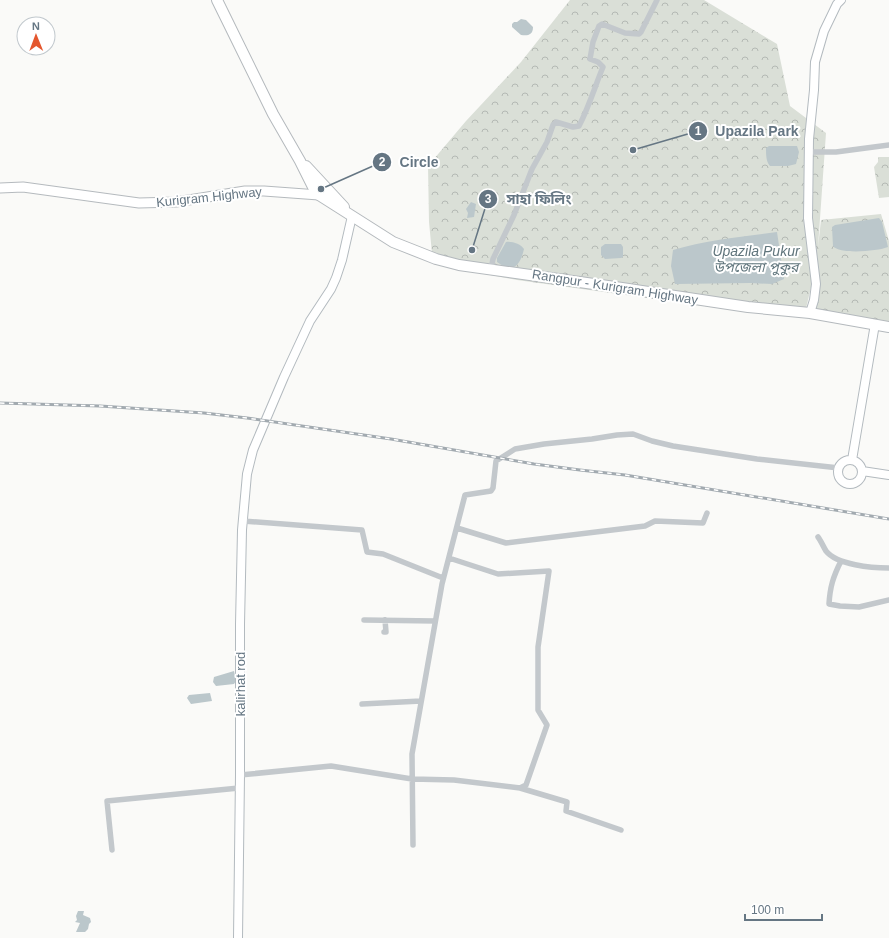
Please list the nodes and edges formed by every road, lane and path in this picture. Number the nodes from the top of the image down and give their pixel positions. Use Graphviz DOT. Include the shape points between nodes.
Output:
graph roads {
  1 [pos="218,0"];
  2 [pos="657,0"];
  3 [pos="841,0"];
  4 [pos="889,145"];
  5 [pos="809,152"];
  6 [pos="0,188"];
  7 [pos="318,188"];
  8 [pos="352,216"];
  9 [pos="491,270"];
  10 [pos="810,313"];
  11 [pos="875,324"];
  12 [pos="889,327"];
  13 [pos="852,460"];
  14 [pos="839,468"];
  15 [pos="862,471"];
  16 [pos="889,475"];
  17 [pos="707,513"];
  18 [pos="243,521"];
  19 [pos="457,528"];
  20 [pos="818,537"];
  21 [pos="449,558"];
  22 [pos="841,561"];
  23 [pos="889,568"];
  24 [pos="443,578"];
  25 [pos="889,600"];
  26 [pos="364,620"];
  27 [pos="385,620"];
  28 [pos="435,621"];
  29 [pos="384,632"];
  30 [pos="421,701"];
  31 [pos="362,704"];
  32 [pos="240,775"];
  33 [pos="412,779"];
  34 [pos="240,788"];
  35 [pos="520,788"];
  36 [pos="621,830"];
  37 [pos="413,845"];
  38 [pos="112,850"];
  39 [pos="238,938"];
  1 -- 7 [label="highway" via="273,114"];
  2 -- 9 [label="street" via="639,34 625,33 602,24 599,26 590,59 604,67 579,126 573,127 556,122 553,125 493,259"];
  3 -- 5 [label="street" via="824,31 815,62"];
  4 -- 5 [label="street" via="836,152"];
  5 -- 10 [label="street" via="808,218 816,284"];
  6 -- 7 [label="main road, Kurigram Highway" via="23,187 138,203 176,202 245,191 264,190 300,194"];
  7 -- 8 [label="highway, Rangpur - Kurigram Highway"];
  7 -- 8 [label="highway" via="330,191"];
  8 -- 9 [label="highway, Rangpur - Kurigram Highway" via="393,242 436,260"];
  8 -- 18 [label="street, kalirhat rod" via="336,278 310,321 253,450 247,474"];
  9 -- 10 [label="highway, Rangpur - Kurigram Highway" via="748,307"];
  10 -- 11 [label="highway, Rangpur - Kurigram Highway"];
  11 -- 12 [label="highway, Rangpur - Kurigram Highway"];
  11 -- 13 [label="street"];
  13 -- 14 [label="street" via="844,462"];
  13 -- 15 [label="street" via="859,464"];
  14 -- 15 [label="street" via="840,479 851,484 861,478"];
  14 -- 19 [label="street" via="673,446 633,434 544,444 515,449 496,461 493,488 491,491 465,495"];
  15 -- 16 [label="street"];
  17 -- 19 [label="street" via="703,523 655,521 645,526 506,542"];
  18 -- 24 [label="street" via="362,530 367,552 383,554"];
  18 -- 32 [label="street, kalirhat rod"];
  19 -- 21 [label="street"];
  20 -- 22 [label="street" via="827,552"];
  21 -- 24 [label="street"];
  21 -- 35 [label="street" via="498,574 550,571 538,647 538,710 548,725 526,785"];
  22 -- 23 [label="street"];
  22 -- 25 [label="street" via="833,577 829,604 859,607"];
  24 -- 28 [label="street"];
  26 -- 27 [label="street"];
  27 -- 28 [label="street"];
  27 -- 29 [label="street"];
  28 -- 30 [label="street"];
  30 -- 31 [label="street"];
  30 -- 33 [label="street" via="412,754"];
  32 -- 33 [label="street" via="331,766"];
  32 -- 34 [label="street, kalirhat rod"];
  33 -- 35 [label="street" via="454,780"];
  33 -- 37 [label="street"];
  34 -- 38 [label="street" via="107,801"];
  34 -- 39 [label="street, kalirhat rod"];
  35 -- 36 [label="street" via="567,802 566,812"];
}
